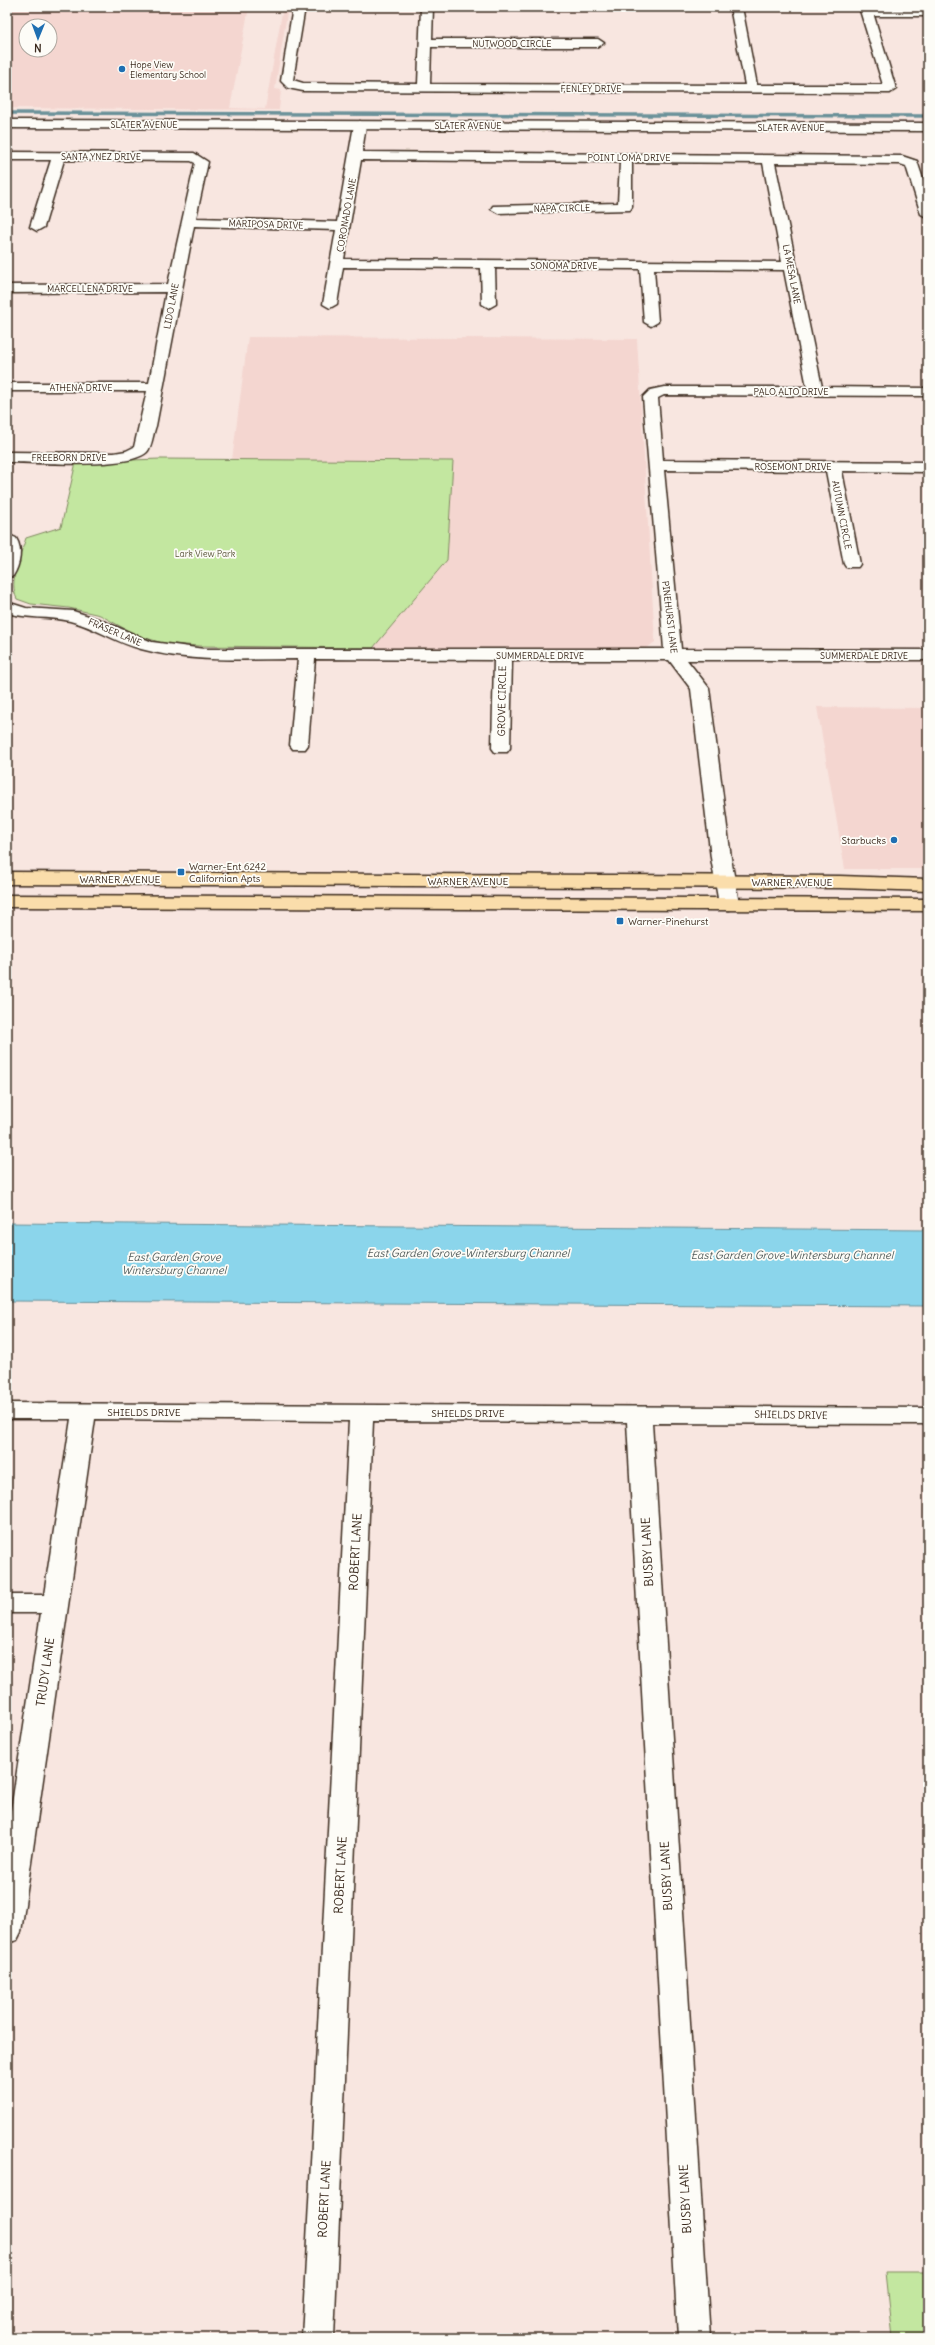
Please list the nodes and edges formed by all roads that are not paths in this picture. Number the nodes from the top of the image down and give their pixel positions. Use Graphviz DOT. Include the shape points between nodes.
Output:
graph roads {
  1 [pos="299,7"];
  2 [pos="427,7"];
  3 [pos="736,7"];
  4 [pos="866,10"];
  5 [pos="928,13"];
  6 [pos="426,43"];
  7 [pos="598,43"];
  8 [pos="424,87"];
  9 [pos="752,89"];
  10 [pos="7,124"];
  11 [pos="360,125"];
  12 [pos="928,127"];
  13 [pos="7,156"];
  14 [pos="59,156"];
  15 [pos="356,156"];
  16 [pos="194,157"];
  17 [pos="626,157"];
  18 [pos="768,158"];
  19 [pos="498,210"];
  20 [pos="928,214"];
  21 [pos="188,222"];
  22 [pos="343,226"];
  23 [pos="36,227"];
  24 [pos="337,263"];
  25 [pos="488,264"];
  26 [pos="647,265"];
  27 [pos="790,266"];
  28 [pos="174,288"];
  29 [pos="10,289"];
  30 [pos="7,303"];
  31 [pos="330,304"];
  32 [pos="489,304"];
  33 [pos="651,322"];
  34 [pos="7,387"];
  35 [pos="155,387"];
  36 [pos="815,391"];
  37 [pos="928,392"];
  38 [pos="655,393"];
  39 [pos="131,455"];
  40 [pos="7,457"];
  41 [pos="657,465"];
  42 [pos="833,466"];
  43 [pos="928,467"];
  44 [pos="7,539"];
  45 [pos="852,564"];
  46 [pos="7,572"];
  47 [pos="7,607"];
  48 [pos="153,647"];
  49 [pos="306,654"];
  50 [pos="503,654"];
  51 [pos="673,654"];
  52 [pos="928,656"];
  53 [pos="299,745"];
  54 [pos="501,748"];
  55 [pos="7,878"];
  56 [pos="726,882"];
  57 [pos="928,885"];
  58 [pos="928,898"];
  59 [pos="7,901"];
  60 [pos="729,904"];
  61 [pos="894,905"];
  62 [pos="928,905"];
  63 [pos="7,1411"];
  64 [pos="84,1412"];
  65 [pos="361,1413"];
  66 [pos="639,1413"];
  67 [pos="928,1416"];
  68 [pos="7,1604"];
  69 [pos="56,1604"];
  70 [pos="7,1932"];
  71 [pos="318,2338"];
  72 [pos="694,2338"];
  1 -- 8 [label="street, FENLEY DRIVE" via="287,81 292,85"];
  2 -- 6 [label="street"];
  3 -- 9 [label="street"];
  4 -- 5 [label="street"];
  4 -- 9 [label="street, FENLEY DRIVE" via="890,89"];
  6 -- 7 [label="street, NUTWOOD CIRCLE"];
  6 -- 8 [label="street"];
  8 -- 9 [label="street, FENLEY DRIVE"];
  10 -- 11 [label="street, SLATER AVENUE"];
  11 -- 12 [label="street, SLATER AVENUE"];
  11 -- 15 [label="street, CORONADO LANE"];
  13 -- 14 [label="street, SANTA YNEZ DRIVE"];
  14 -- 16 [label="street, SANTA YNEZ DRIVE"];
  14 -- 23 [label="street"];
  15 -- 17 [label="street, POINT LOMA DRIVE"];
  15 -- 22 [label="street, CORONADO LANE"];
  16 -- 21 [label="street, LIDO LANE" via="202,160 202,164"];
  17 -- 18 [label="street, POINT LOMA DRIVE"];
  17 -- 19 [label="street, NAPA CIRCLE" via="625,207"];
  18 -- 20 [label="street, POINT LOMA DRIVE" via="902,160 912,164"];
  18 -- 27 [label="street, LA MESA LANE"];
  21 -- 22 [label="street, MARIPOSA DRIVE"];
  21 -- 28 [label="street, LIDO LANE"];
  22 -- 24 [label="street, CORONADO LANE"];
  24 -- 25 [label="street, SONOMA DRIVE"];
  24 -- 31 [label="street, CORONADO LANE"];
  25 -- 26 [label="street, SONOMA DRIVE"];
  25 -- 32 [label="street"];
  26 -- 27 [label="street, SONOMA DRIVE"];
  26 -- 33 [label="street"];
  27 -- 36 [label="street, LA MESA LANE"];
  28 -- 29 [label="street, MARCELLENA DRIVE"];
  28 -- 35 [label="street, LIDO LANE"];
  29 -- 30 [label="street"];
  34 -- 35 [label="street, ATHENA DRIVE"];
  35 -- 39 [label="street, LIDO LANE" via="143,444"];
  36 -- 37 [label="street, PALO ALTO DRIVE"];
  36 -- 38 [label="street, PALO ALTO DRIVE"];
  38 -- 41 [label="street, PINEHURST LANE" via="650,397"];
  39 -- 40 [label="street, FREEBORN DRIVE" via="114,458"];
  41 -- 42 [label="street, ROSEMONT DRIVE"];
  41 -- 51 [label="street, PINEHURST LANE"];
  42 -- 43 [label="street, ROSEMONT DRIVE"];
  42 -- 45 [label="street, AUTUMN CIRCLE"];
  44 -- 46 [label="street" via="13,551"];
  47 -- 48 [label="street, FRASER LANE" via="24,612 78,617"];
  48 -- 49 [label="street, SUMMERDALE DRIVE" via="204,654"];
  49 -- 50 [label="street, SUMMERDALE DRIVE"];
  49 -- 53 [label="street"];
  50 -- 51 [label="street, SUMMERDALE DRIVE"];
  50 -- 54 [label="street, GROVE CIRCLE"];
  51 -- 52 [label="street, SUMMERDALE DRIVE"];
  51 -- 56 [label="street, PINEHURST LANE" via="700,688"];
  55 -- 56 [label="main road, WARNER AVENUE"];
  56 -- 57 [label="main road, WARNER AVENUE"];
  56 -- 60 [label="street, PINEHURST LANE"];
  58 -- 61 [label="main road"];
  59 -- 60 [label="main road"];
  60 -- 61 [label="main road"];
  61 -- 62 [label="main road"];
  63 -- 64 [label="street, SHIELDS DRIVE"];
  64 -- 65 [label="street, SHIELDS DRIVE"];
  64 -- 69 [label="street, TRUDY LANE"];
  65 -- 66 [label="street, SHIELDS DRIVE"];
  65 -- 71 [label="street, ROBERT LANE"];
  66 -- 67 [label="street, SHIELDS DRIVE"];
  66 -- 72 [label="street, BUSBY LANE"];
  68 -- 69 [label="street"];
  69 -- 70 [label="street, TRUDY LANE"];
}
